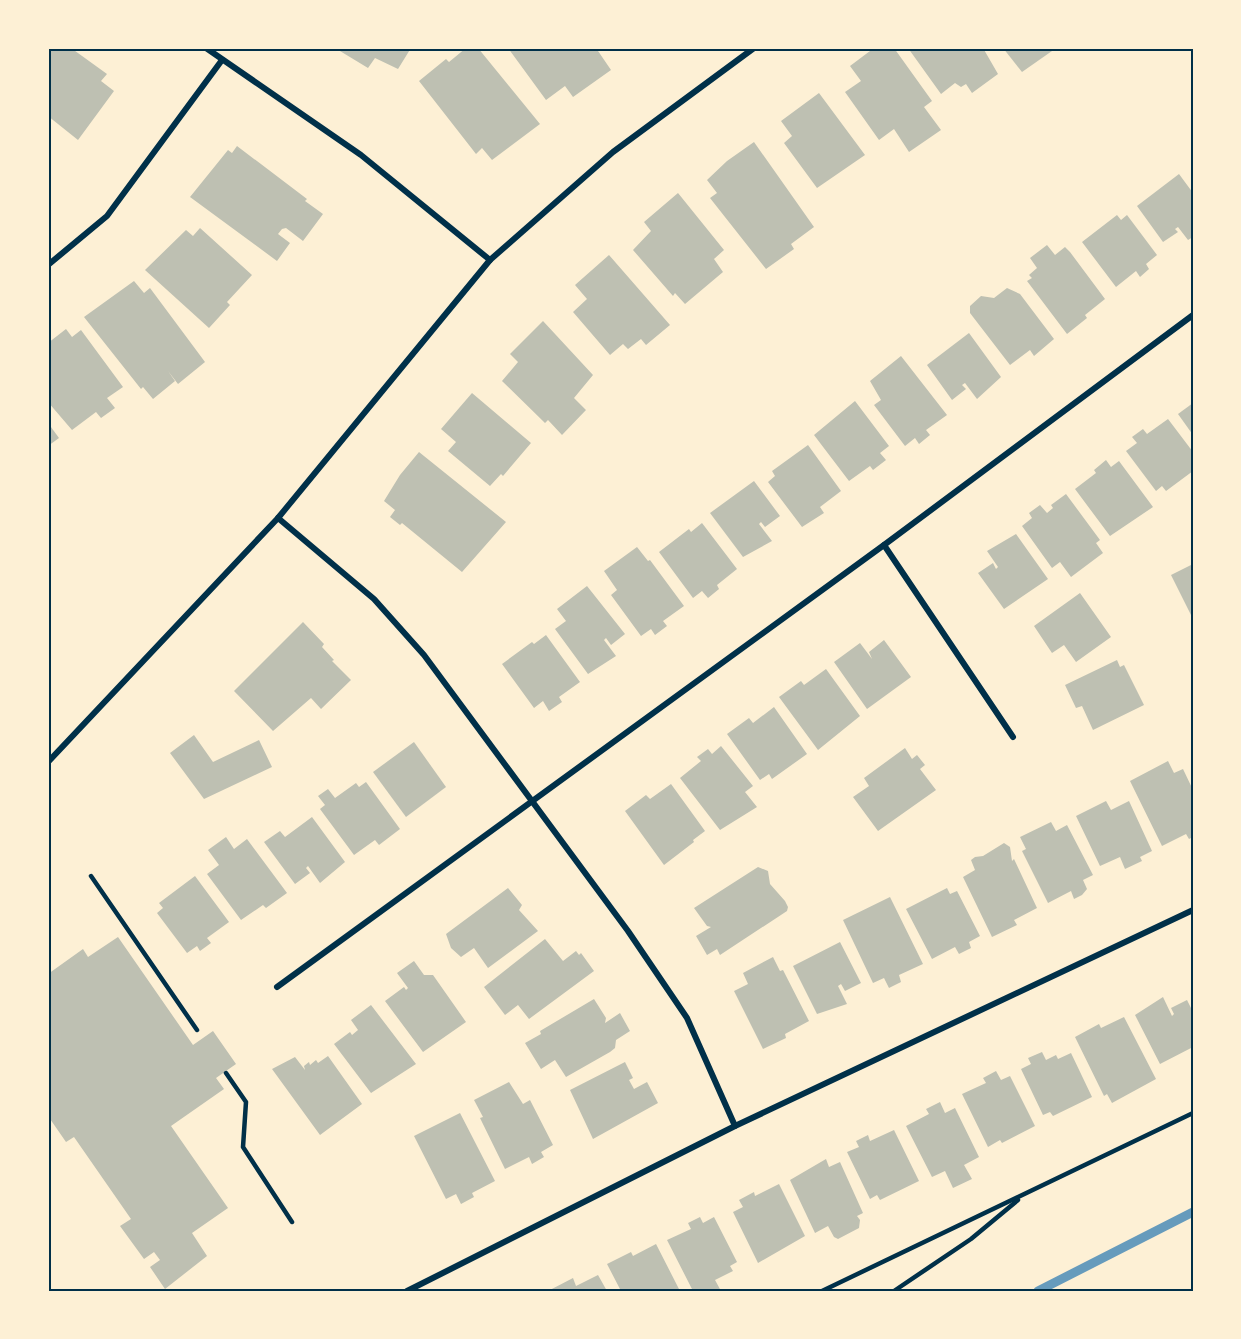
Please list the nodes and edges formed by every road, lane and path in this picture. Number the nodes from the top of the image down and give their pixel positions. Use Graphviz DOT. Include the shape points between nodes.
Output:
graph roads {
  1 [pos="206,48"];
  2 [pos="754,48"];
  3 [pos="222,60"];
  4 [pos="490,260"];
  5 [pos="48,265"];
  6 [pos="1193,315"];
  7 [pos="278,518"];
  8 [pos="884,545"];
  9 [pos="1014,737"];
  10 [pos="48,762"];
  11 [pos="532,802"];
  12 [pos="91,876"];
  13 [pos="1193,910"];
  14 [pos="277,987"];
  15 [pos="197,1030"];
  16 [pos="226,1073"];
  17 [pos="1193,1113"];
  18 [pos="735,1126"];
  19 [pos="1025,1194"];
  20 [pos="292,1222"];
  21 [pos="407,1291"];
  22 [pos="822,1291"];
  23 [pos="894,1291"];
  1 -- 3 [label="street"];
  2 -- 4 [label="street" via="613,152"];
  3 -- 4 [label="street" via="361,155"];
  3 -- 5 [label="street" via="107,216"];
  4 -- 7 [label="street"];
  6 -- 8 [label="street"];
  7 -- 10 [label="street"];
  7 -- 11 [label="street" via="374,599 424,655"];
  8 -- 9 [label="street"];
  8 -- 11 [label="street"];
  11 -- 14 [label="street"];
  11 -- 18 [label="street" via="687,1018"];
  12 -- 15 [label="lane"];
  13 -- 18 [label="street"];
  16 -- 20 [label="lane" via="246,1102 243,1147"];
  17 -- 19 [label="lane"];
  18 -- 21 [label="street"];
  19 -- 22 [label="lane"];
  19 -- 23 [label="lane" via="971,1239"];
}
